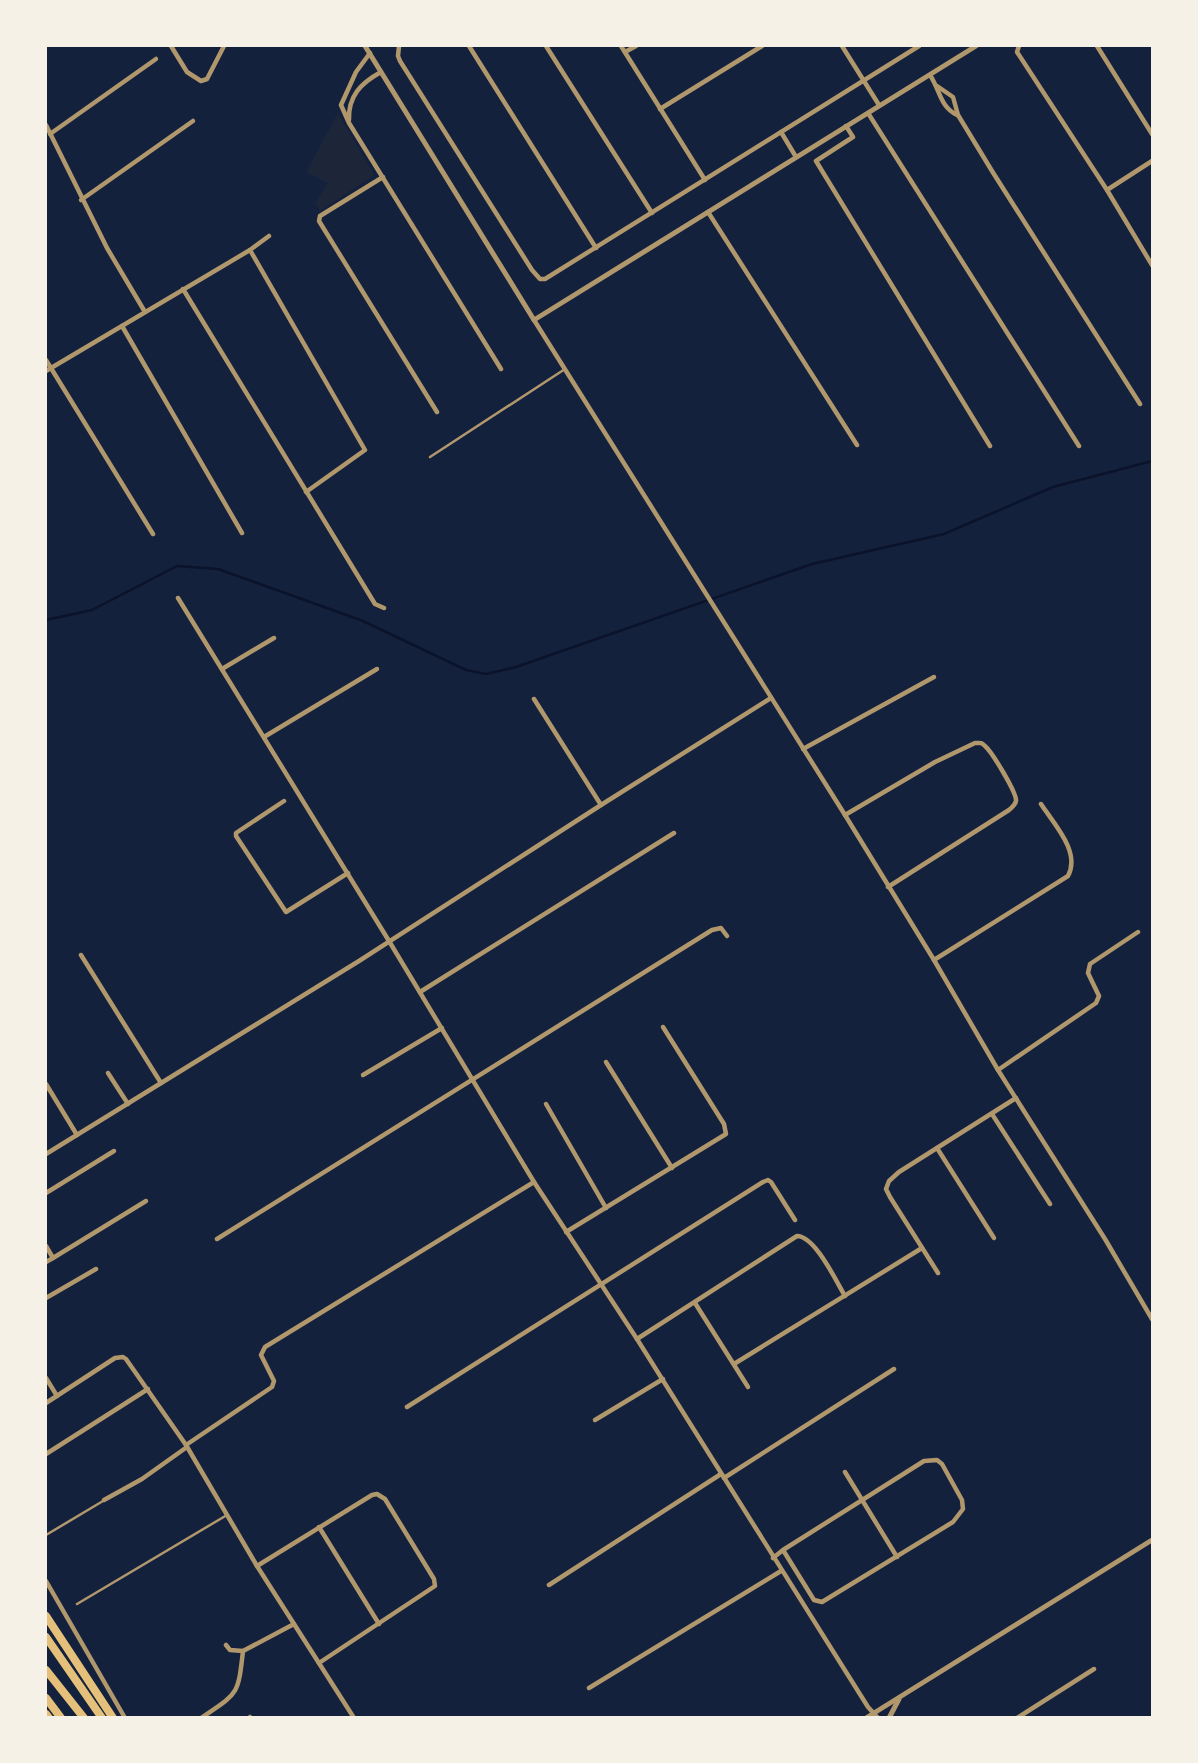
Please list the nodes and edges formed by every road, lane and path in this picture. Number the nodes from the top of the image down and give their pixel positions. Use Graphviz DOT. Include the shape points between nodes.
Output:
graph roads {
  1 [pos="171,46"];
  2 [pos="224,46"];
  3 [pos="365,46"];
  4 [pos="399,46"];
  5 [pos="469,46"];
  6 [pos="546,46"];
  7 [pos="621,46"];
  8 [pos="636,46"];
  9 [pos="762,46"];
  10 [pos="842,46"];
  11 [pos="919,46"];
  12 [pos="976,46"];
  13 [pos="1019,46"];
  14 [pos="1097,46"];
  15 [pos="625,52"];
  16 [pos="370,53"];
  17 [pos="156,59"];
  18 [pos="381,72"];
  19 [pos="930,75"];
  20 [pos="864,80"];
  21 [pos="937,86"];
  22 [pos="880,105"];
  23 [pos="660,108"];
  24 [pos="868,112"];
  25 [pos="958,115"];
  26 [pos="193,121"];
  27 [pos="349,124"];
  28 [pos="46,125"];
  29 [pos="846,126"];
  30 [pos="781,132"];
  31 [pos="50,134"];
  32 [pos="1153,134"];
  33 [pos="796,157"];
  34 [pos="1153,161"];
  35 [pos="383,177"];
  36 [pos="705,180"];
  37 [pos="1107,190"];
  38 [pos="81,200"];
  39 [pos="708,212"];
  40 [pos="652,214"];
  41 [pos="269,236"];
  42 [pos="596,248"];
  43 [pos="250,250"];
  44 [pos="1153,265"];
  45 [pos="183,289"];
  46 [pos="145,312"];
  47 [pos="534,320"];
  48 [pos="122,326"];
  49 [pos="46,360"];
  50 [pos="48,369"];
  51 [pos="501,369"];
  52 [pos="565,369"];
  53 [pos="1140,404"];
  54 [pos="437,412"];
  55 [pos="857,446"];
  56 [pos="990,446"];
  57 [pos="1079,446"];
  58 [pos="430,457"];
  59 [pos="306,492"];
  60 [pos="242,533"];
  61 [pos="153,534"];
  62 [pos="178,598"];
  63 [pos="384,608"];
  64 [pos="274,638"];
  65 [pos="377,668"];
  66 [pos="222,669"];
  67 [pos="934,677"];
  68 [pos="771,698"];
  69 [pos="534,699"];
  70 [pos="264,737"];
  71 [pos="803,749"];
  72 [pos="284,801"];
  73 [pos="1041,804"];
  74 [pos="601,805"];
  75 [pos="845,815"];
  76 [pos="674,833"];
  77 [pos="348,873"];
  78 [pos="888,887"];
  79 [pos="1138,932"];
  80 [pos="727,936"];
  81 [pos="389,941"];
  82 [pos="81,955"];
  83 [pos="934,960"];
  84 [pos="420,992"];
  85 [pos="663,1027"];
  86 [pos="442,1028"];
  87 [pos="606,1062"];
  88 [pos="998,1070"];
  89 [pos="108,1073"];
  90 [pos="363,1076"];
  91 [pos="473,1080"];
  92 [pos="161,1083"];
  93 [pos="46,1084"];
  94 [pos="1016,1098"];
  95 [pos="128,1104"];
  96 [pos="546,1104"];
  97 [pos="992,1114"];
  98 [pos="78,1135"];
  99 [pos="937,1148"];
  100 [pos="114,1151"];
  101 [pos="46,1154"];
  102 [pos="672,1167"];
  103 [pos="534,1182"];
  104 [pos="46,1193"];
  105 [pos="146,1201"];
  106 [pos="1050,1204"];
  107 [pos="606,1208"];
  108 [pos="795,1220"];
  109 [pos="566,1232"];
  110 [pos="993,1238"];
  111 [pos="216,1239"];
  112 [pos="46,1246"];
  113 [pos="922,1248"];
  114 [pos="53,1258"];
  115 [pos="46,1262"];
  116 [pos="96,1269"];
  117 [pos="938,1273"];
  118 [pos="603,1284"];
  119 [pos="845,1296"];
  120 [pos="46,1298"];
  121 [pos="695,1303"];
  122 [pos="1153,1319"];
  123 [pos="638,1339"];
  124 [pos="734,1364"];
  125 [pos="894,1369"];
  126 [pos="46,1378"];
  127 [pos="663,1379"];
  128 [pos="748,1387"];
  129 [pos="148,1389"];
  130 [pos="57,1396"];
  131 [pos="46,1403"];
  132 [pos="407,1407"];
  133 [pos="595,1420"];
  134 [pos="186,1446"];
  135 [pos="46,1454"];
  136 [pos="845,1472"];
  137 [pos="722,1476"];
  138 [pos="104,1500"];
  139 [pos="862,1500"];
  140 [pos="227,1515"];
  141 [pos="318,1527"];
  142 [pos="46,1535"];
  143 [pos="1153,1540"];
  144 [pos="783,1550"];
  145 [pos="897,1556"];
  146 [pos="773,1558"];
  147 [pos="257,1566"];
  148 [pos="781,1571"];
  149 [pos="46,1581"];
  150 [pos="549,1586"];
  151 [pos="77,1604"];
  152 [pos="46,1616"];
  153 [pos="294,1624"];
  154 [pos="379,1624"];
  155 [pos="46,1637"];
  156 [pos="226,1645"];
  157 [pos="243,1651"];
  158 [pos="319,1664"];
  159 [pos="46,1670"];
  160 [pos="1094,1670"];
  161 [pos="589,1688"];
  162 [pos="901,1696"];
  163 [pos="46,1698"];
  164 [pos="868,1707"];
  165 [pos="876,1715"];
  166 [pos="61,1717"];
  167 [pos="84,1717"];
  168 [pos="102,1717"];
  169 [pos="113,1717"];
  170 [pos="125,1717"];
  171 [pos="201,1717"];
  172 [pos="354,1717"];
  173 [pos="866,1717"];
  174 [pos="889,1717"];
  175 [pos="1017,1717"];
  1 -- 2 [label="street" via="187,72 201,80 207,79"];
  3 -- 16 [label="street"];
  4 -- 42 [label="street" via="398,56 531,270 540,279 549,278"];
  5 -- 42 [label="street"];
  6 -- 40 [label="street"];
  7 -- 15 [label="street"];
  8 -- 15 [label="street"];
  9 -- 23 [label="street"];
  10 -- 20 [label="street"];
  11 -- 20 [label="street"];
  12 -- 19 [label="street"];
  13 -- 37 [label="street" via="1017,52"];
  14 -- 32 [label="street"];
  15 -- 23 [label="street"];
  16 -- 18 [label="street"];
  16 -- 27 [label="street" via="341,105"];
  17 -- 31 [label="street"];
  18 -- 27 [label="street" via="354,94"];
  18 -- 47 [label="street"];
  19 -- 21 [label="street"];
  19 -- 22 [label="street"];
  20 -- 22 [label="street"];
  20 -- 30 [label="street"];
  21 -- 25 [label="street" via="942,104"];
  21 -- 25 [label="street" via="953,97"];
  22 -- 24 [label="street"];
  23 -- 36 [label="street"];
  24 -- 29 [label="street"];
  24 -- 57 [label="street"];
  25 -- 53 [label="street"];
  26 -- 38 [label="street"];
  27 -- 35 [label="street"];
  28 -- 31 [label="street"];
  29 -- 33 [label="street"];
  29 -- 56 [label="street" via="853,137 816,161"];
  30 -- 33 [label="street"];
  30 -- 36 [label="street"];
  31 -- 38 [label="street"];
  33 -- 39 [label="street"];
  34 -- 37 [label="street"];
  35 -- 51 [label="street"];
  35 -- 54 [label="street" via="320,216 322,227"];
  36 -- 40 [label="street"];
  37 -- 44 [label="street"];
  38 -- 46 [label="street"];
  39 -- 47 [label="street"];
  39 -- 55 [label="street"];
  40 -- 42 [label="street"];
  41 -- 43 [label="street"];
  43 -- 45 [label="street"];
  43 -- 59 [label="street" via="365,450"];
  45 -- 46 [label="street"];
  45 -- 59 [label="street"];
  46 -- 48 [label="street"];
  47 -- 52 [label="street"];
  48 -- 50 [label="street"];
  48 -- 60 [label="street"];
  49 -- 50 [label="street"];
  50 -- 61 [label="street"];
  52 -- 58 [label="lane"];
  52 -- 68 [label="street"];
  59 -- 63 [label="street" via="375,604"];
  62 -- 66 [label="street"];
  64 -- 66 [label="street"];
  65 -- 70 [label="street"];
  66 -- 70 [label="street"];
  67 -- 71 [label="street"];
  68 -- 71 [label="street"];
  68 -- 74 [label="street"];
  69 -- 74 [label="street"];
  70 -- 77 [label="street"];
  71 -- 75 [label="street"];
  72 -- 77 [label="street" via="236,836 286,912"];
  73 -- 83 [label="street" via="1073,860 1068,876"];
  74 -- 81 [label="street"];
  75 -- 78 [label="street"];
  75 -- 78 [label="street" via="975,743 987,748 1011,786 1016,798 1013,806"];
  76 -- 84 [label="street"];
  77 -- 81 [label="street"];
  78 -- 83 [label="street"];
  79 -- 88 [label="street" via="1090,964 1088,973 1099,996 1096,1003"];
  80 -- 91 [label="street" via="721,928 712,930"];
  81 -- 84 [label="street"];
  81 -- 92 [label="street"];
  82 -- 92 [label="street"];
  83 -- 88 [label="street"];
  84 -- 86 [label="street"];
  85 -- 102 [label="street" via="726,1134"];
  86 -- 90 [label="street"];
  86 -- 91 [label="street"];
  87 -- 102 [label="street"];
  88 -- 94 [label="street"];
  89 -- 95 [label="street"];
  91 -- 103 [label="street"];
  91 -- 111 [label="street"];
  92 -- 95 [label="street"];
  93 -- 98 [label="street"];
  94 -- 97 [label="street"];
  94 -- 122 [label="street"];
  95 -- 98 [label="street"];
  96 -- 107 [label="street"];
  97 -- 99 [label="street"];
  97 -- 106 [label="street"];
  98 -- 101 [label="street"];
  99 -- 110 [label="street"];
  99 -- 113 [label="street" via="889,1181 886,1189"];
  100 -- 104 [label="street"];
  102 -- 107 [label="street"];
  103 -- 109 [label="street"];
  103 -- 134 [label="street" via="265,1348 261,1355 274,1381 272,1387"];
  105 -- 114 [label="street"];
  107 -- 109 [label="street"];
  108 -- 118 [label="street" via="768,1180"];
  109 -- 118 [label="street"];
  112 -- 114 [label="street"];
  113 -- 117 [label="street"];
  113 -- 119 [label="street"];
  114 -- 115 [label="street"];
  116 -- 120 [label="street"];
  118 -- 123 [label="street"];
  118 -- 132 [label="street"];
  119 -- 121 [label="street" via="819,1254 807,1239 797,1236"];
  119 -- 124 [label="street"];
  121 -- 123 [label="street"];
  121 -- 124 [label="street"];
  123 -- 127 [label="street"];
  124 -- 128 [label="street"];
  125 -- 137 [label="street"];
  126 -- 130 [label="street"];
  127 -- 133 [label="street"];
  127 -- 137 [label="street"];
  129 -- 130 [label="street" via="123,1357"];
  129 -- 134 [label="street"];
  129 -- 135 [label="street"];
  130 -- 131 [label="street"];
  134 -- 138 [label="street"];
  134 -- 140 [label="street"];
  136 -- 139 [label="street"];
  137 -- 146 [label="street"];
  137 -- 150 [label="street"];
  138 -- 142 [label="lane"];
  139 -- 144 [label="street"];
  139 -- 145 [label="street"];
  139 -- 145 [label="street" via="924,1461 942,1464 963,1508 953,1522"];
  140 -- 147 [label="street"];
  140 -- 151 [label="lane"];
  141 -- 147 [label="street"];
  141 -- 154 [label="street"];
  141 -- 154 [label="street" via="372,1495 385,1499 435,1586"];
  143 -- 162 [label="street"];
  144 -- 145 [label="street" via="818,1603"];
  144 -- 146 [label="street"];
  146 -- 148 [label="street"];
  147 -- 153 [label="street"];
  148 -- 161 [label="street"];
  148 -- 164 [label="street"];
  149 -- 170 [label="street"];
  152 -- 169 [label="highway"];
  153 -- 157 [label="street"];
  153 -- 158 [label="street"];
  154 -- 158 [label="street"];
  155 -- 168 [label="highway"];
  156 -- 157 [label="street"];
  157 -- 171 [label="street" via="238,1689"];
  158 -- 172 [label="street"];
  159 -- 167 [label="highway"];
  160 -- 175 [label="street"];
  162 -- 165 [label="street"];
  162 -- 174 [label="street"];
  163 -- 166 [label="highway"];
  164 -- 165 [label="street"];
  164 -- 173 [label="street"];
  165 -- 173 [label="street"];
}
